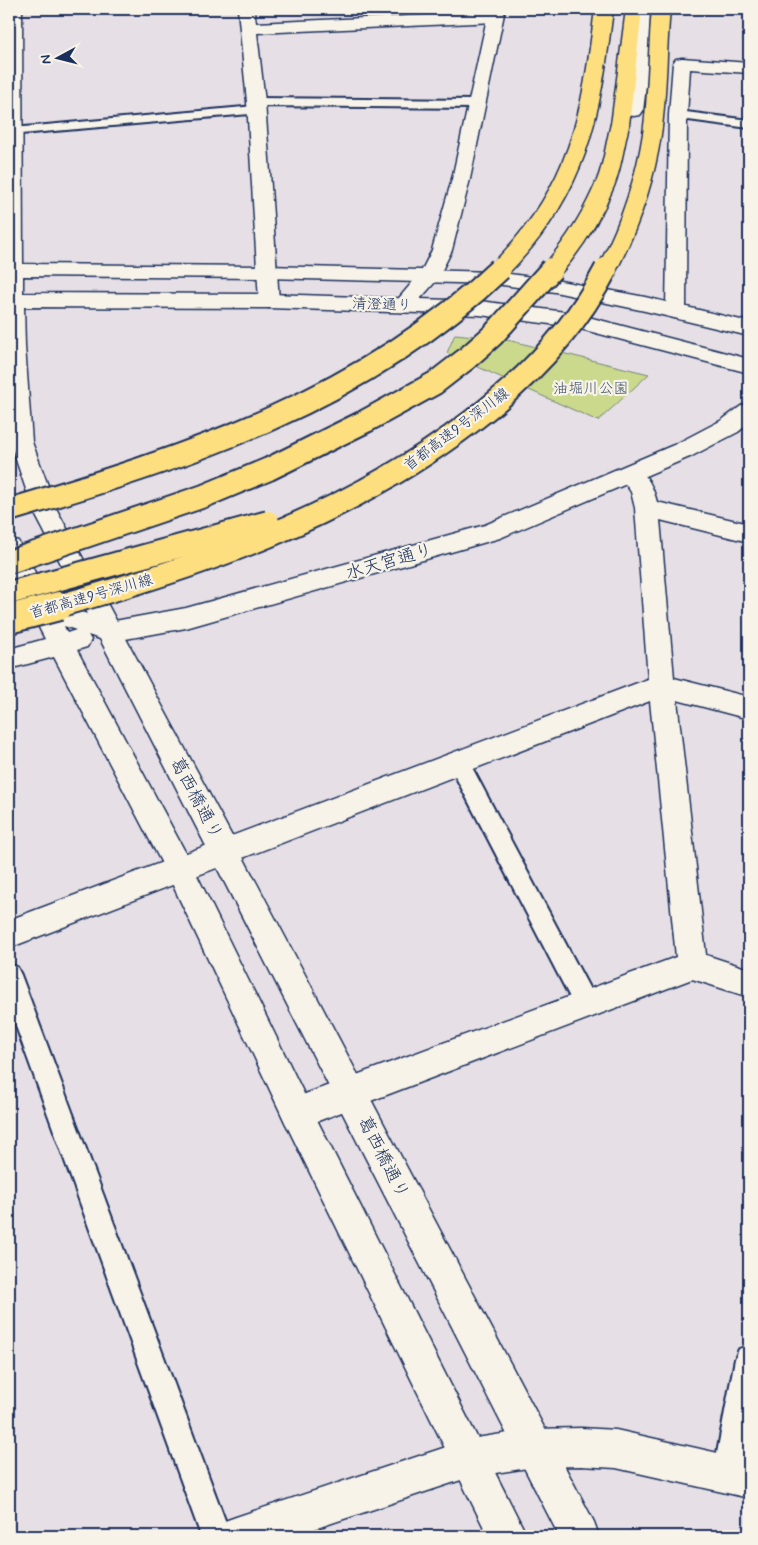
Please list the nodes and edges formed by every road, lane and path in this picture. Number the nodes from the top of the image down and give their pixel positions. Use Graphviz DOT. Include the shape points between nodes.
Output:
graph roads {
  1 [pos="14,9"];
  2 [pos="246,9"];
  3 [pos="604,9"];
  4 [pos="634,9"];
  5 [pos="642,9"];
  6 [pos="661,9"];
  7 [pos="496,13"];
  8 [pos="248,28"];
  9 [pos="749,68"];
  10 [pos="476,104"];
  11 [pos="256,106"];
  12 [pos="634,111"];
  13 [pos="678,115"];
  14 [pos="749,124"];
  15 [pos="13,132"];
  16 [pos="11,270"];
  17 [pos="266,272"];
  18 [pos="430,275"];
  19 [pos="11,300"];
  20 [pos="269,301"];
  21 [pos="404,304"];
  22 [pos="676,311"];
  23 [pos="749,329"];
  24 [pos="749,366"];
  25 [pos="749,411"];
  26 [pos="631,474"];
  27 [pos="340,504"];
  28 [pos="647,508"];
  29 [pos="9,510"];
  30 [pos="749,533"];
  31 [pos="9,547"];
  32 [pos="9,562"];
  33 [pos="9,593"];
  34 [pos="9,602"];
  35 [pos="40,606"];
  36 [pos="9,620"];
  37 [pos="109,632"];
  38 [pos="61,645"];
  39 [pos="9,659"];
  40 [pos="662,685"];
  41 [pos="749,708"];
  42 [pos="459,762"];
  43 [pos="226,851"];
  44 [pos="179,868"];
  45 [pos="9,934"];
  46 [pos="692,965"];
  47 [pos="9,975"];
  48 [pos="749,983"];
  49 [pos="586,1005"];
  50 [pos="351,1093"];
  51 [pos="297,1113"];
  52 [pos="749,1359"];
  53 [pos="534,1448"];
  54 [pos="470,1458"];
  55 [pos="738,1476"];
  56 [pos="216,1536"];
  57 [pos="236,1536"];
  58 [pos="508,1536"];
  59 [pos="580,1536"];
  1 -- 15 [label="street, 葛西橋通り"];
  2 -- 8 [label="street"];
  3 -- 29 [label="highway, bridge" via="589,115 566,179 528,238 494,276 454,311 387,359 264,424 126,475"];
  4 -- 32 [label="highway, bridge" via="620,125 611,165 598,198 564,255 504,324 466,359 435,383 402,402 269,468 204,496"];
  5 -- 12 [label="street"];
  6 -- 27 [label="highway, 首都高速9号深川線, bridge" via="652,134 644,174 616,250 581,312 539,362 467,425 389,478"];
  7 -- 8 [label="street"];
  7 -- 10 [label="street"];
  8 -- 11 [label="street"];
  9 -- 13 [label="street" via="682,62"];
  10 -- 11 [label="lane"];
  10 -- 18 [label="street" via="442,250"];
  11 -- 15 [label="lane"];
  11 -- 17 [label="street"];
  13 -- 14 [label="lane"];
  13 -- 22 [label="street"];
  15 -- 16 [label="street, 葛西橋通り"];
  16 -- 17 [label="street, 清澄通り"];
  16 -- 19 [label="street, 葛西橋通り"];
  17 -- 18 [label="street, 清澄通り"];
  17 -- 20 [label="street"];
  18 -- 21 [label="street"];
  18 -- 22 [label="street, 清澄通り" via="495,278 555,286"];
  19 -- 20 [label="street, 清澄通り"];
  19 -- 37 [label="street, 葛西橋通り" via="21,442 44,510"];
  20 -- 21 [label="street, 清澄通り"];
  21 -- 24 [label="street, 清澄通り" via="480,308 573,320"];
  22 -- 23 [label="street, 清澄通り"];
  25 -- 26 [label="street, 水天宮通り" via="730,426"];
  26 -- 28 [label="street" via="642,490"];
  26 -- 37 [label="street, 水天宮通り" via="492,532 186,618"];
  27 -- 33 [label="highway, bridge"];
  27 -- 36 [label="highway, 首都高速9号深川線, bridge" via="289,529 188,567"];
  28 -- 30 [label="street"];
  28 -- 40 [label="street"];
  31 -- 35 [label="street"];
  34 -- 35 [label="street"];
  35 -- 37 [label="street"];
  35 -- 38 [label="street"];
  37 -- 38 [label="street, 水天宮通り"];
  37 -- 43 [label="street, 葛西橋通り"];
  38 -- 39 [label="street, 水天宮通り"];
  38 -- 44 [label="street"];
  40 -- 41 [label="street"];
  40 -- 42 [label="street"];
  40 -- 46 [label="street"];
  42 -- 43 [label="street"];
  42 -- 49 [label="lane"];
  43 -- 44 [label="street"];
  43 -- 50 [label="street, 葛西橋通り"];
  44 -- 45 [label="street"];
  44 -- 51 [label="street"];
  46 -- 48 [label="street"];
  46 -- 49 [label="street"];
  47 -- 56 [label="lane"];
  49 -- 50 [label="street"];
  50 -- 51 [label="street"];
  50 -- 53 [label="street, 葛西橋通り"];
  51 -- 54 [label="street"];
  52 -- 55 [label="lane"];
  53 -- 54 [label="street"];
  53 -- 55 [label="street" via="581,1446 616,1449"];
  53 -- 59 [label="street, 葛西橋通り"];
  54 -- 57 [label="street"];
  54 -- 58 [label="street"];
}
